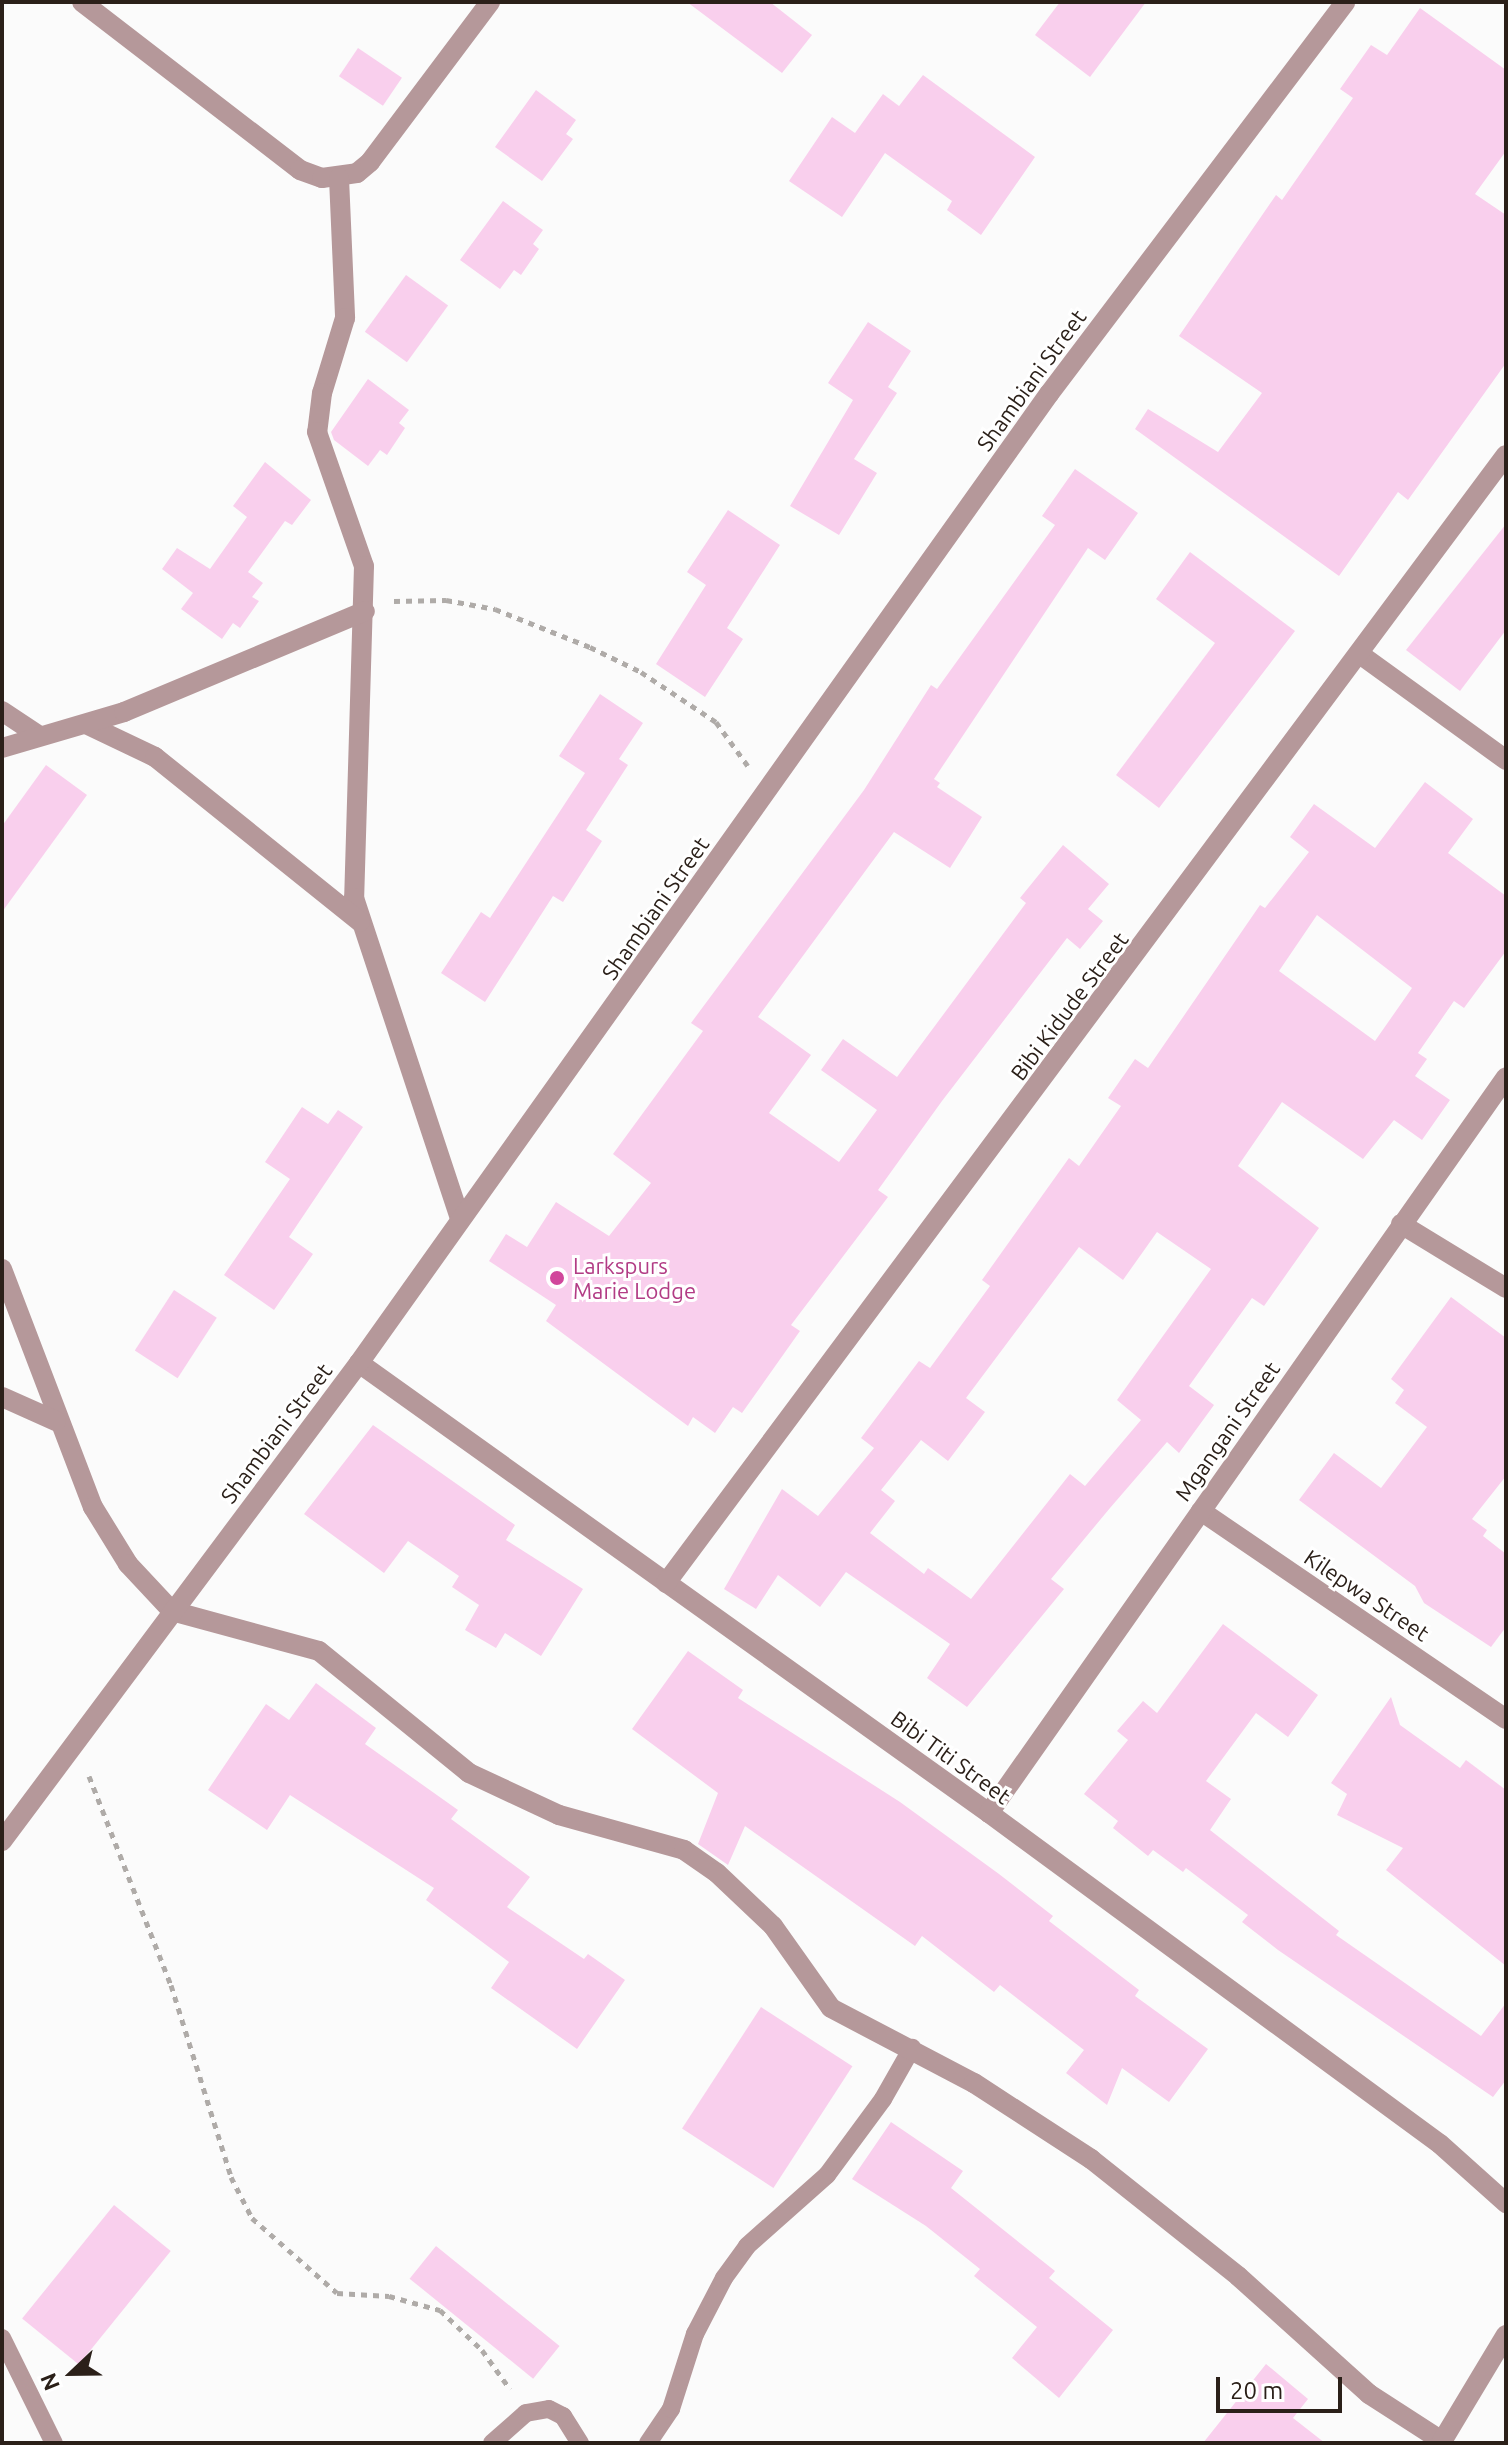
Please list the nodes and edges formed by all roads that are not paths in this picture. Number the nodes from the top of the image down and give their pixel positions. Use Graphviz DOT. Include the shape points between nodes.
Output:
graph roads {
  1 [pos="82,2"];
  2 [pos="490,2"];
  3 [pos="1345,2"];
  4 [pos="339,178"];
  5 [pos="1506,455"];
  6 [pos="365,611"];
  7 [pos="1361,655"];
  8 [pos="2,711"];
  9 [pos="88,725"];
  10 [pos="38,735"];
  11 [pos="2,748"];
  12 [pos="1506,760"];
  13 [pos="360,922"];
  14 [pos="1506,1077"];
  15 [pos="460,1218"];
  16 [pos="1401,1224"];
  17 [pos="2,1269"];
  18 [pos="1506,1288"];
  19 [pos="359,1363"];
  20 [pos="2,1397"];
  21 [pos="56,1421"];
  22 [pos="1201,1511"];
  23 [pos="666,1583"];
  24 [pos="172,1611"];
  25 [pos="1506,1719"];
  26 [pos="989,1813"];
  27 [pos="2,1841"];
  28 [pos="912,2048"];
  29 [pos="1506,2203"];
  30 [pos="1506,2335"];
  31 [pos="2,2338"];
  32 [pos="1441,2442"];
  33 [pos="54,2443"];
  34 [pos="492,2443"];
  35 [pos="580,2443"];
  36 [pos="648,2443"];
  1 -- 4 [label="street" via="300,170"];
  2 -- 4 [label="street" via="370,162"];
  3 -- 15 [label="street, Shambiani Street" via="1049,394"];
  4 -- 6 [label="street" via="345,318 322,393 317,432 364,566"];
  5 -- 7 [label="street, Bibi Kidude Street"];
  6 -- 9 [label="street"];
  6 -- 13 [label="street" via="357,693 354,898"];
  7 -- 12 [label="street"];
  7 -- 23 [label="street, Bibi Kidude Street"];
  8 -- 10 [label="street"];
  9 -- 10 [label="street"];
  9 -- 13 [label="street" via="155,757"];
  10 -- 11 [label="street"];
  13 -- 15 [label="street"];
  14 -- 16 [label="street, Mgangani Street"];
  15 -- 19 [label="street, Shambiani Street"];
  16 -- 18 [label="street"];
  16 -- 22 [label="street, Mgangani Street"];
  17 -- 21 [label="street"];
  19 -- 23 [label="street, Bibi Titi Street"];
  19 -- 24 [label="street, Shambiani Street"];
  20 -- 21 [label="street"];
  21 -- 24 [label="street" via="112,1543"];
  22 -- 25 [label="street, Kilepwa Street"];
  22 -- 26 [label="street, Mgangani Street"];
  23 -- 26 [label="street, Bibi Titi Street"];
  24 -- 27 [label="street, Shambiani Street"];
  24 -- 28 [label="street" via="319,1651 469,1773 559,1815 684,1850 773,1926 831,2008"];
  26 -- 29 [label="street, Bibi Titi Street" via="1440,2144"];
  28 -- 32 [label="street" via="1091,2159 1238,2276 1369,2394"];
  28 -- 36 [label="lane" via="883,2099 827,2175 747,2246 724,2278 695,2334 671,2409"];
  30 -- 32 [label="street"];
  31 -- 33 [label="lane"];
  34 -- 35 [label="lane" via="526,2413 549,2409 563,2416"];
}
